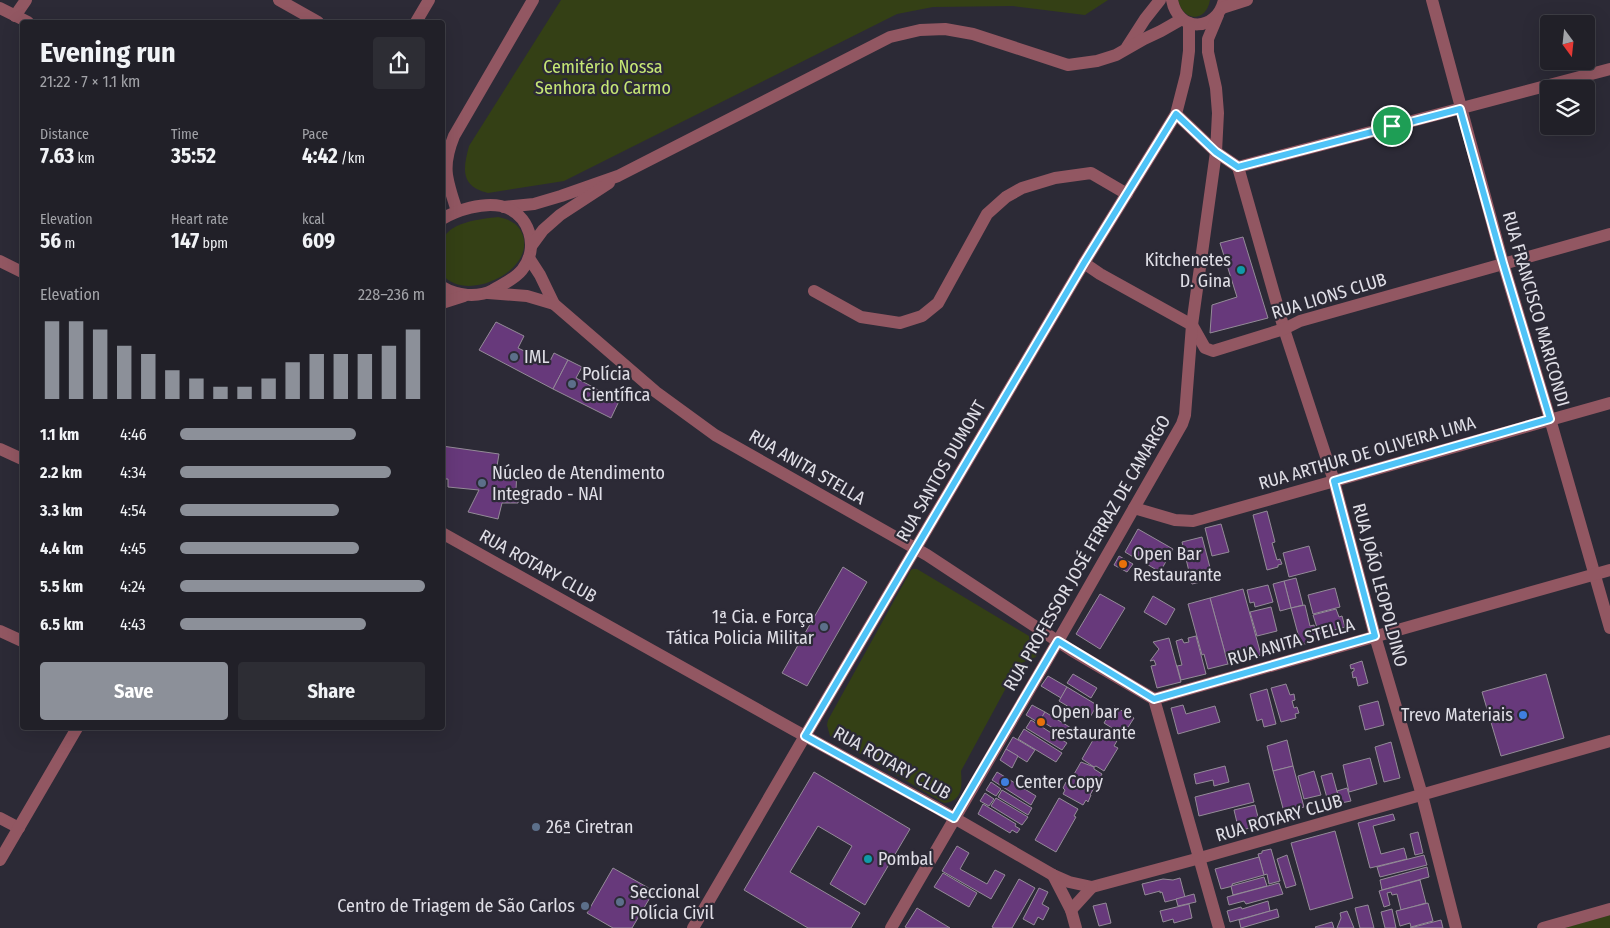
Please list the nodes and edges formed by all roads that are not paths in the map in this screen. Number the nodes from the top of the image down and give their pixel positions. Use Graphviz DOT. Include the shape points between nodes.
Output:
graph roads {
  1 [pos="26,0"];
  2 [pos="279,0"];
  3 [pos="429,0"];
  4 [pos="533,0"];
  5 [pos="1160,0"];
  6 [pos="1172,0"];
  7 [pos="1247,0"];
  8 [pos="1432,0"];
  9 [pos="0,8"];
  10 [pos="1221,8"];
  11 [pos="16,16"];
  12 [pos="24,20"];
  13 [pos="314,20"];
  14 [pos="417,20"];
  15 [pos="1185,21"];
  16 [pos="1126,48"];
  17 [pos="1610,69"];
  18 [pos="1460,109"];
  19 [pos="1176,114"];
  20 [pos="1216,152"];
  21 [pos="1238,167"];
  22 [pos="618,176"];
  23 [pos="1127,194"];
  24 [pos="504,207"];
  25 [pos="457,211"];
  26 [pos="445,217"];
  27 [pos="1610,234"];
  28 [pos="530,251"];
  29 [pos="0,261"];
  30 [pos="1084,263"];
  31 [pos="1503,263"];
  32 [pos="20,271"];
  33 [pos="445,288"];
  34 [pos="814,291"];
  35 [pos="488,293"];
  36 [pos="465,295"];
  37 [pos="445,302"];
  38 [pos="554,304"];
  39 [pos="1192,325"];
  40 [pos="1284,329"];
  41 [pos="1610,403"];
  42 [pos="1550,419"];
  43 [pos="0,449"];
  44 [pos="20,458"];
  45 [pos="1334,481"];
  46 [pos="1134,508"];
  47 [pos="445,535"];
  48 [pos="915,549"];
  49 [pos="1610,570"];
  50 [pos="1595,574"];
  51 [pos="1610,628"];
  52 [pos="0,631"];
  53 [pos="1375,636"];
  54 [pos="20,641"];
  55 [pos="1058,641"];
  56 [pos="1154,699"];
  57 [pos="76,730"];
  58 [pos="805,736"];
  59 [pos="1610,741"];
  60 [pos="1422,795"];
  61 [pos="0,818"];
  62 [pos="954,818"];
  63 [pos="19,828"];
  64 [pos="1200,858"];
  65 [pos="0,860"];
  66 [pos="1053,875"];
  67 [pos="1092,887"];
  68 [pos="1610,909"];
  69 [pos="1071,910"];
  70 [pos="694,928"];
  71 [pos="891,928"];
  72 [pos="1076,928"];
  73 [pos="1220,928"];
  74 [pos="1456,928"];
  75 [pos="1543,928"];
  1 -- 11 [label="street"];
  2 -- 13 [label="street"];
  3 -- 14 [label="street"];
  4 -- 25 [label="street" via="454,136 447,154 446,171"];
  5 -- 16 [label="street"];
  6 -- 15 [label="street" via="1177,13"];
  7 -- 10 [label="street"];
  8 -- 18 [label="street, RUA FRANCISCO MARICONDI"];
  9 -- 11 [label="street"];
  10 -- 15 [label="street" via="1205,24"];
  10 -- 20 [label="street, RUA PROFESSOR JOSÉ FERRAZ DE CAMARGO" via="1208,39 1217,96"];
  11 -- 12 [label="street"];
  15 -- 16 [label="street"];
  15 -- 19 [label="street, RUA SANTOS DUMONT" via="1189,50"];
  16 -- 22 [label="street" via="1097,61 1068,65 973,34 945,29 920,30 890,37"];
  17 -- 18 [label="street"];
  18 -- 21 [label="street"];
  18 -- 31 [label="street, RUA FRANCISCO MARICONDI"];
  19 -- 20 [label="street"];
  19 -- 23 [label="street, RUA SANTOS DUMONT"];
  20 -- 21 [label="street"];
  20 -- 39 [label="street, RUA PROFESSOR JOSÉ FERRAZ DE CAMARGO"];
  21 -- 40 [label="street, RUA JOÃO LEOPOLDINO"];
  22 -- 24 [label="street" via="534,204"];
  22 -- 28 [label="street" via="560,215 543,230"];
  23 -- 30 [label="street, RUA SANTOS DUMONT"];
  23 -- 34 [label="street" via="1091,173 1055,178 1022,188 1006,197 987,214 938,303 922,316 900,323 861,317"];
  24 -- 25 [label="street" via="486,206"];
  24 -- 28 [label="street" via="524,221 530,233"];
  25 -- 26 [label="street"];
  27 -- 31 [label="street, RUA LIONS CLUB"];
  28 -- 35 [label="street" via="522,270"];
  28 -- 38 [label="street"];
  29 -- 32 [label="street"];
  30 -- 39 [label="street"];
  30 -- 48 [label="street, RUA SANTOS DUMONT"];
  31 -- 40 [label="street, RUA LIONS CLUB" via="1300,321"];
  31 -- 42 [label="street, RUA FRANCISCO MARICONDI"];
  33 -- 36 [label="street"];
  35 -- 36 [label="street"];
  35 -- 38 [label="street" via="527,296"];
  36 -- 37 [label="street"];
  38 -- 48 [label="street, RUA ANITA STELLA" via="656,392 715,435"];
  39 -- 40 [label="street, RUA LIONS CLUB" via="1205,348 1214,351"];
  39 -- 46 [label="street, RUA PROFESSOR JOSÉ FERRAZ DE CAMARGO" via="1182,424"];
  40 -- 45 [label="street, RUA JOÃO LEOPOLDINO"];
  41 -- 42 [label="street, RUA ARTHUR DE OLIVEIRA LIMA"];
  42 -- 45 [label="street, RUA ARTHUR DE OLIVEIRA LIMA"];
  42 -- 50 [label="street, RUA FRANCISCO MARICONDI"];
  43 -- 44 [label="street"];
  45 -- 46 [label="street, RUA ARTHUR DE OLIVEIRA LIMA" via="1193,521 1175,520"];
  45 -- 53 [label="street, RUA JOÃO LEOPOLDINO"];
  46 -- 55 [label="street, RUA PROFESSOR JOSÉ FERRAZ DE CAMARGO"];
  47 -- 58 [label="street, RUA ROTARY CLUB"];
  48 -- 55 [label="street, RUA ANITA STELLA"];
  48 -- 58 [label="street, RUA SANTOS DUMONT"];
  49 -- 50 [label="street, RUA ANITA STELLA"];
  50 -- 51 [label="street, RUA FRANCISCO MARICONDI"];
  50 -- 53 [label="street, RUA ANITA STELLA"];
  52 -- 54 [label="street"];
  53 -- 56 [label="street, RUA ANITA STELLA"];
  53 -- 60 [label="street, RUA JOÃO LEOPOLDINO"];
  55 -- 56 [label="street, RUA ANITA STELLA"];
  55 -- 62 [label="street, RUA PROFESSOR JOSÉ FERRAZ DE CAMARGO"];
  56 -- 64 [label="street"];
  57 -- 63 [label="street"];
  58 -- 62 [label="street, RUA ROTARY CLUB"];
  58 -- 70 [label="street, RUA SANTOS DUMONT"];
  59 -- 60 [label="street, RUA ROTARY CLUB"];
  60 -- 64 [label="street, RUA ROTARY CLUB"];
  60 -- 74 [label="street, RUA JOÃO LEOPOLDINO"];
  61 -- 63 [label="street"];
  62 -- 66 [label="street, RUA ROTARY CLUB"];
  62 -- 71 [label="street, RUA PROFESSOR JOSÉ FERRAZ DE CAMARGO"];
  63 -- 65 [label="street"];
  64 -- 67 [label="street, RUA ROTARY CLUB"];
  64 -- 73 [label="street"];
  66 -- 67 [label="street, RUA ROTARY CLUB"];
  66 -- 69 [label="street"];
  67 -- 69 [label="street"];
  68 -- 75 [label="street"];
  69 -- 72 [label="street"];
}
